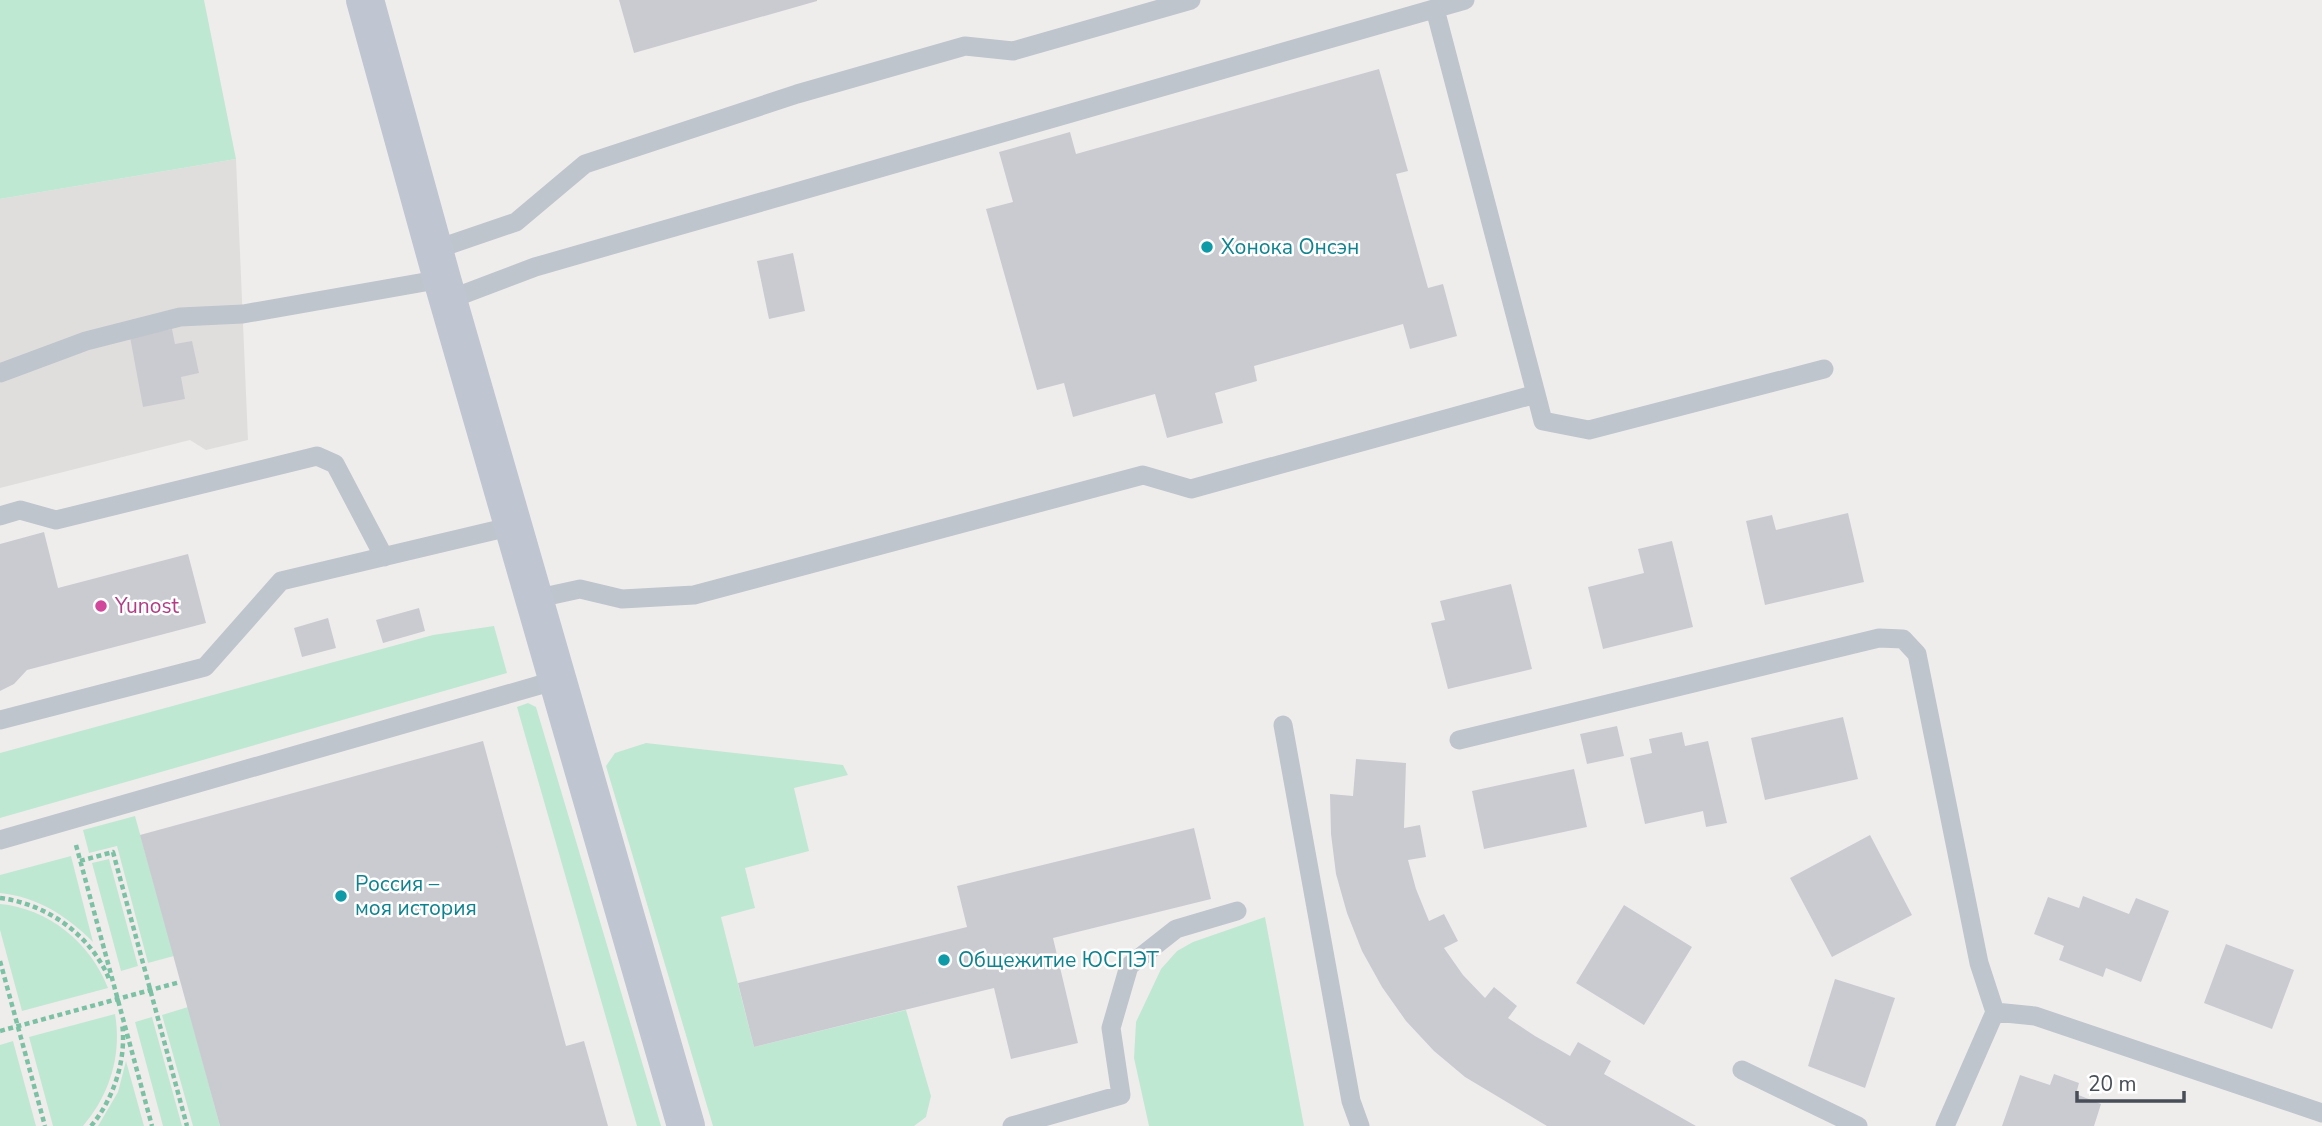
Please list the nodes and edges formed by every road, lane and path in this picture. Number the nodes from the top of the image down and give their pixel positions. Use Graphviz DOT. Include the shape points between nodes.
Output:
graph roads {
  1 [pos="365,0"];
  2 [pos="1191,0"];
  3 [pos="1465,0"];
  4 [pos="1435,9"];
  5 [pos="441,276"];
  6 [pos="1824,369"];
  7 [pos="0,373"];
  8 [pos="1536,394"];
  9 [pos="0,516"];
  10 [pos="513,526"];
  11 [pos="384,557"];
  12 [pos="534,599"];
  13 [pos="557,680"];
  14 [pos="0,720"];
  15 [pos="1283,725"];
  16 [pos="1459,740"];
  17 [pos="69,820"];
  18 [pos="0,840"];
  19 [pos="80,861"];
  20 [pos="0,898"];
  21 [pos="1237,911"];
  22 [pos="0,961"];
  23 [pos="180,982"];
  24 [pos="150,990"];
  25 [pos="118,999"];
  26 [pos="1994,1012"];
  27 [pos="18,1026"];
  28 [pos="0,1031"];
  29 [pos="1742,1070"];
  30 [pos="2322,1113"];
  31 [pos="45,1126"];
  32 [pos="90,1126"];
  33 [pos="152,1126"];
  34 [pos="187,1126"];
  35 [pos="686,1126"];
  36 [pos="1012,1126"];
  37 [pos="1360,1126"];
  38 [pos="1858,1126"];
  39 [pos="1945,1126"];
  1 -- 5 [label="street"];
  2 -- 5 [label="lane" via="1013,51 965,46 783,98 585,164"];
  3 -- 4 [label="lane"];
  4 -- 5 [label="lane" via="536,267"];
  4 -- 8 [label="lane"];
  5 -- 7 [label="lane" via="243,314 180,317 86,341"];
  5 -- 10 [label="street"];
  6 -- 8 [label="lane" via="1589,430 1543,421"];
  8 -- 12 [label="lane" via="1191,489 1143,475 694,595 622,600 580,589"];
  9 -- 11 [label="lane" via="20,510 56,520 317,456 335,464"];
  10 -- 11 [label="lane"];
  10 -- 12 [label="street"];
  11 -- 14 [label="lane" via="281,581 205,667"];
  12 -- 13 [label="street"];
  13 -- 17 [label="lane"];
  13 -- 35 [label="street"];
  15 -- 37 [label="lane" via="1351,1101"];
  16 -- 26 [label="lane" via="1879,638 1903,639 1917,654 1979,963"];
  17 -- 18 [label="lane"];
  17 -- 19 [label="path"];
  19 -- 24 [label="path" via="113,852"];
  19 -- 25 [label="path"];
  20 -- 25 [label="path" via="41,909 67,925 90,946"];
  21 -- 36 [label="lane" via="1176,929 1129,966 1111,1028 1121,1096"];
  22 -- 27 [label="path"];
  23 -- 24 [label="path"];
  24 -- 25 [label="path"];
  24 -- 34 [label="path"];
  25 -- 27 [label="path"];
  25 -- 32 [label="path" via="121,1060 113,1090"];
  25 -- 33 [label="path"];
  26 -- 30 [label="lane" via="2035,1016"];
  26 -- 39 [label="lane"];
  27 -- 28 [label="path"];
  27 -- 31 [label="path"];
  29 -- 38 [label="lane"];
}
